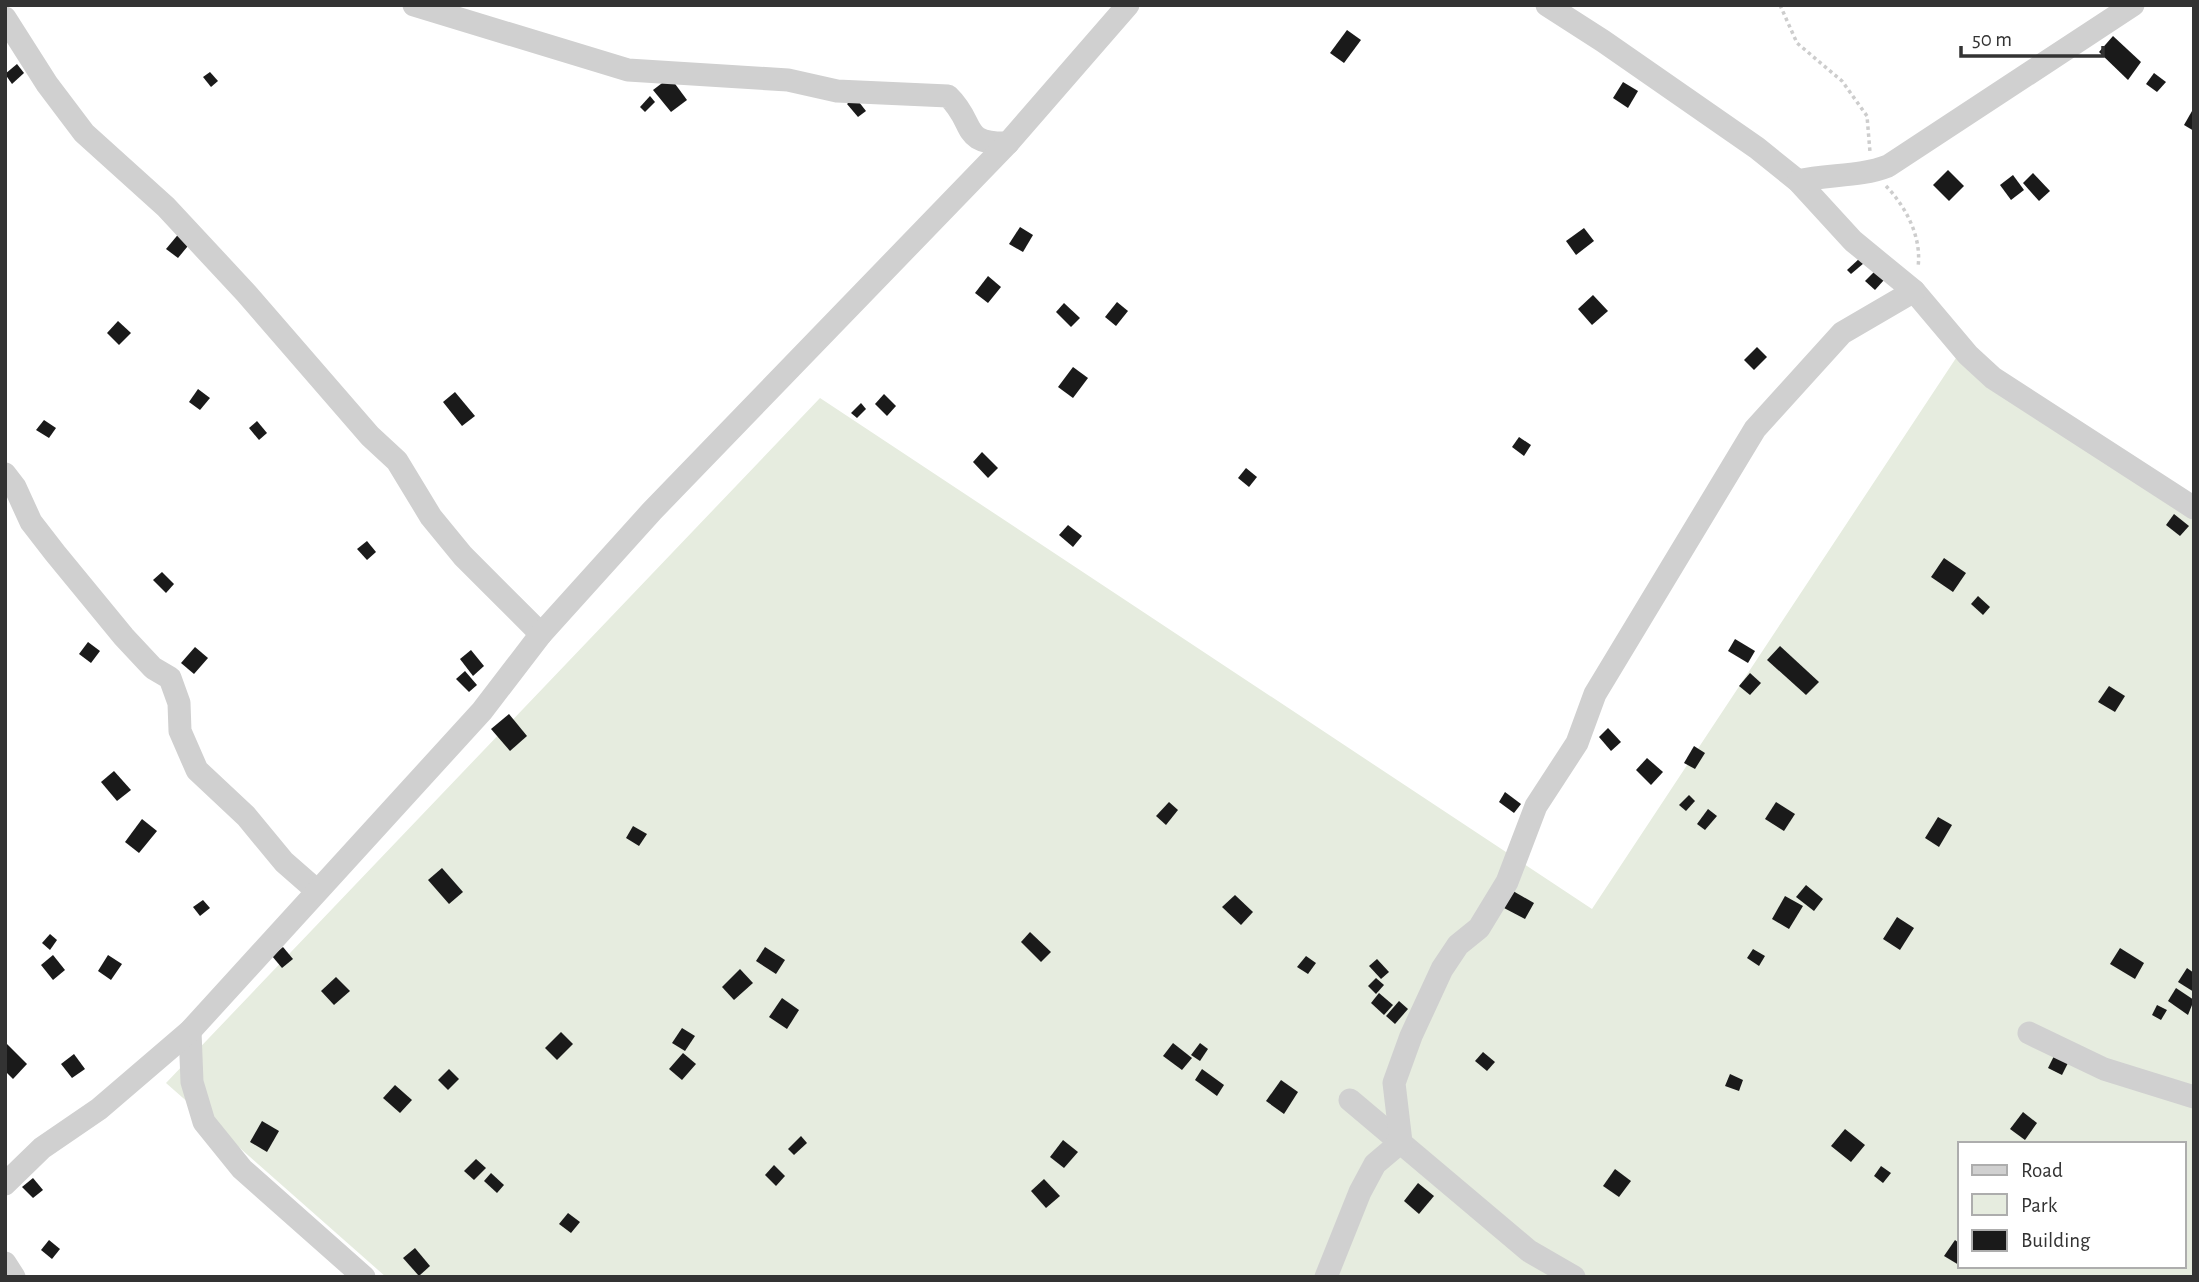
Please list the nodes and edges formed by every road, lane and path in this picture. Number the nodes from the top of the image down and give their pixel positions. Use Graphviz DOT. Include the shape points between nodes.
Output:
graph roads {
  1 [pos="414,5"];
  2 [pos="1128,5"];
  3 [pos="1547,5"];
  4 [pos="1780,5"];
  5 [pos="2133,5"];
  6 [pos="5,18"];
  7 [pos="1008,143"];
  8 [pos="1872,172"];
  9 [pos="1798,181"];
  10 [pos="1914,291"];
  11 [pos="5,474"];
  12 [pos="2194,508"];
  13 [pos="541,634"];
  14 [pos="316,890"];
  15 [pos="190,1031"];
  16 [pos="2029,1033"];
  17 [pos="2194,1097"];
  18 [pos="1350,1100"];
  19 [pos="1401,1142"];
  20 [pos="5,1184"];
  21 [pos="5,1262"];
  22 [pos="14,1277"];
  23 [pos="364,1277"];
  24 [pos="1326,1277"];
  25 [pos="1574,1277"];
  1 -- 7 [label="street" via="628,70 788,80 837,91 948,96 976,139"];
  2 -- 7 [label="street"];
  3 -- 9 [label="street"];
  4 -- 8 [label="path" via="1797,43 1842,81 1867,116"];
  5 -- 8 [label="street" via="1888,166"];
  6 -- 13 [label="street" via="84,133 166,207 246,293 397,461 431,517 463,556"];
  7 -- 13 [label="street" via="652,511"];
  8 -- 9 [label="street"];
  8 -- 10 [label="path" via="1912,220 1919,258"];
  9 -- 10 [label="street" via="1853,241"];
  10 -- 12 [label="street" via="1993,378"];
  10 -- 19 [label="street" via="1842,333 1755,429 1595,694 1577,743 1536,806 1507,883 1479,928 1458,945 1442,969 1411,1036 1394,1083"];
  11 -- 14 [label="street" via="31,522 55,553 134,648 170,678 179,703 180,731 197,770"];
  13 -- 14 [label="street" via="482,711"];
  14 -- 15 [label="street"];
  15 -- 20 [label="street" via="99,1109 42,1147"];
  15 -- 23 [label="street" via="192,1082 204,1122 242,1169"];
  16 -- 17 [label="street" via="2104,1069"];
  18 -- 19 [label="street"];
  19 -- 24 [label="street" via="1375,1164"];
  19 -- 25 [label="street" via="1529,1251"];
  21 -- 22 [label="street"];
}
